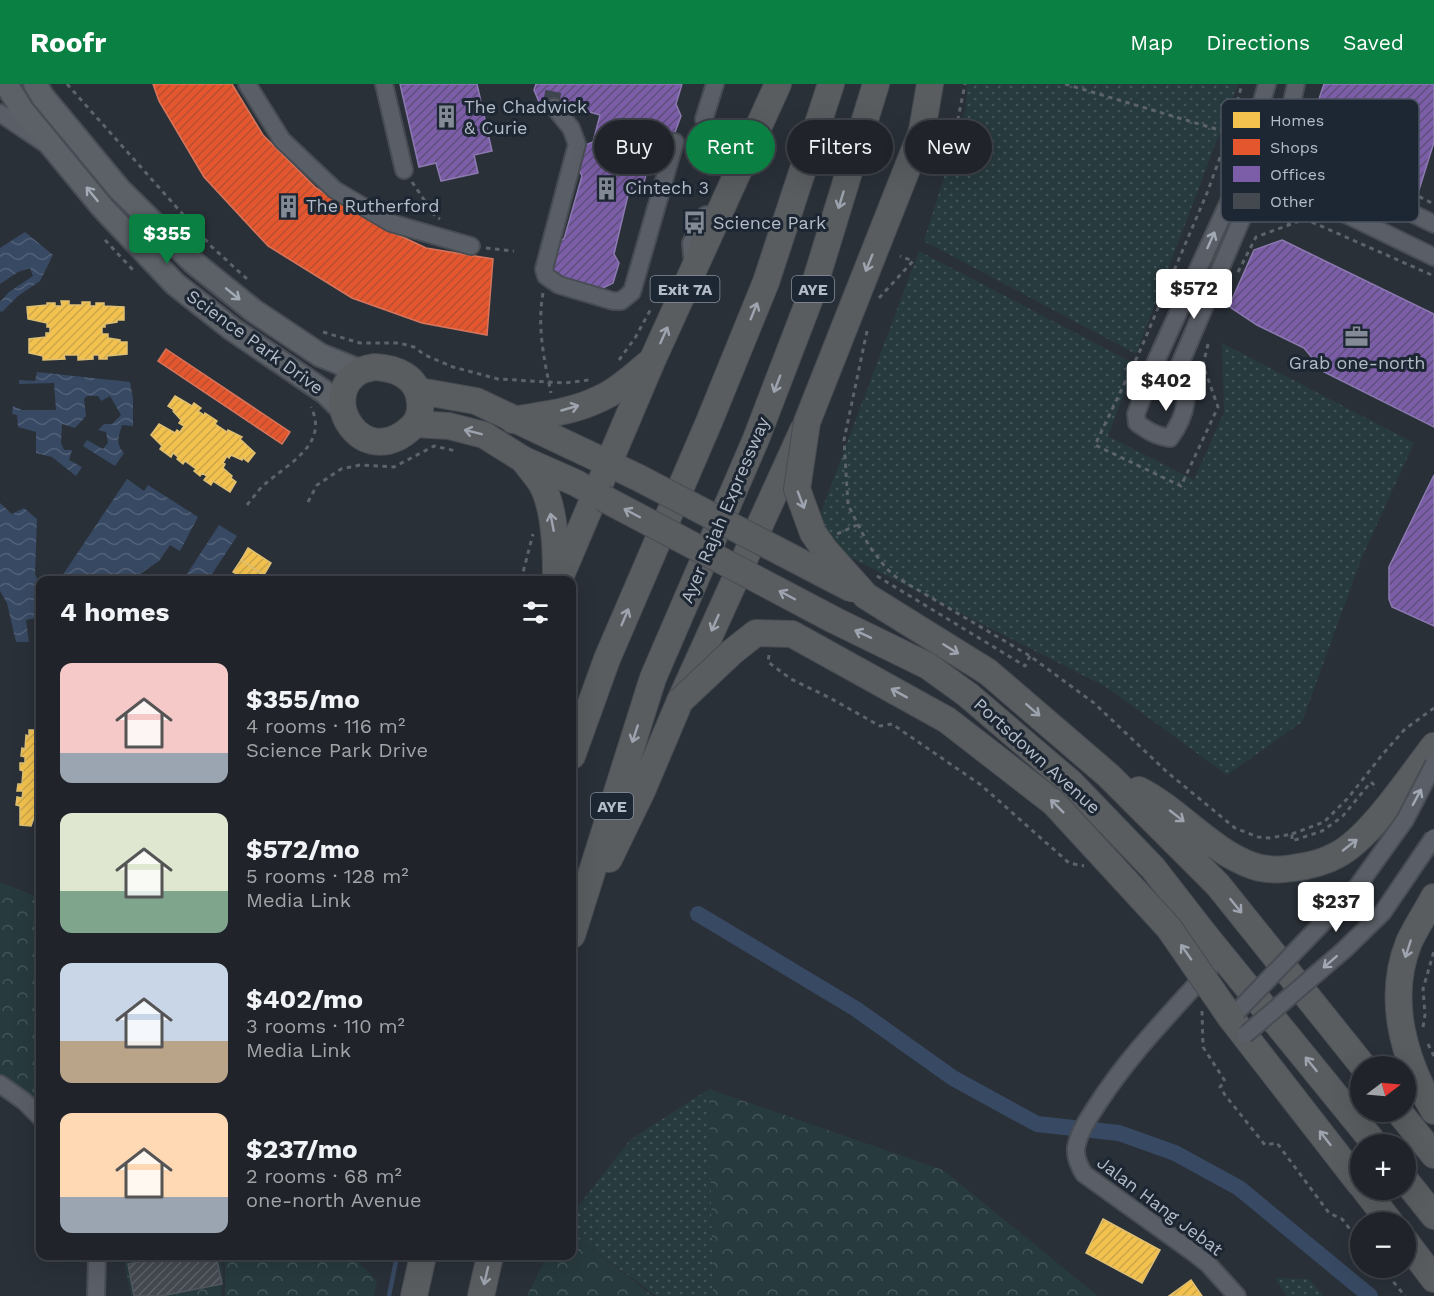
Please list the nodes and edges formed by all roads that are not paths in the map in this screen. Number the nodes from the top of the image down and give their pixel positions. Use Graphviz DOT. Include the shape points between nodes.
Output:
graph roads {
  1 [pos="6,84"];
  2 [pos="35,84"];
  3 [pos="247,84"];
  4 [pos="384,84"];
  5 [pos="715,84"];
  6 [pos="778,84"];
  7 [pos="831,84"];
  8 [pos="876,84"];
  9 [pos="930,84"];
  10 [pos="1267,84"];
  11 [pos="1296,84"];
  12 [pos="1263,99"];
  13 [pos="1292,99"];
  14 [pos="554,107"];
  15 [pos="0,114"];
  16 [pos="704,119"];
  17 [pos="675,142"];
  18 [pos="55,148"];
  19 [pos="404,170"];
  20 [pos="1419,216"];
  21 [pos="1221,219"];
  22 [pos="1240,222"];
  23 [pos="1356,222"];
  24 [pos="1434,224"];
  25 [pos="477,247"];
  26 [pos="1434,257"];
  27 [pos="652,360"];
  28 [pos="360,371"];
  29 [pos="419,391"];
  30 [pos="342,409"];
  31 [pos="513,420"];
  32 [pos="807,422"];
  33 [pos="415,424"];
  34 [pos="524,460"];
  35 [pos="611,465"];
  36 [pos="599,496"];
  37 [pos="753,539"];
  38 [pos="740,570"];
  39 [pos="558,576"];
  40 [pos="560,576"];
  41 [pos="869,585"];
  42 [pos="834,620"];
  43 [pos="763,642"];
  44 [pos="680,701"];
  45 [pos="576,745"];
  46 [pos="1434,746"];
  47 [pos="1434,764"];
  48 [pos="1109,776"];
  49 [pos="1434,837"];
  50 [pos="1434,897"];
  51 [pos="576,923"];
  52 [pos="576,928"];
  53 [pos="1205,935"];
  54 [pos="1209,970"];
  55 [pos="1241,978"];
  56 [pos="1238,1027"];
  57 [pos="1355,1056"];
  58 [pos="0,1083"];
  59 [pos="1434,1110"];
  60 [pos="36,1113"];
  61 [pos="1407,1122"];
  62 [pos="1367,1134"];
  63 [pos="1434,1155"];
  64 [pos="1350,1171"];
  65 [pos="1416,1194"];
  66 [pos="1373,1200"];
  67 [pos="1382,1212"];
  68 [pos="1434,1216"];
  69 [pos="1416,1255"];
  70 [pos="97,1260"];
  71 [pos="422,1260"];
  72 [pos="489,1260"];
  73 [pos="1434,1279"];
  74 [pos="96,1296"];
  75 [pos="414,1296"];
  76 [pos="481,1296"];
  77 [pos="1237,1296"];
  1 -- 18 [label="main road, Science Park Drive"];
  2 -- 28 [label="main road, Science Park Drive, one-way" via="120,190 193,262 254,311 320,355"];
  3 -- 25 [label="street" via="282,140 335,190 392,223"];
  4 -- 19 [label="street"];
  5 -- 16 [label="street"];
  27 -- 6 [label="highway, Exit 7A, one-way"];
  45 -- 7 [label="highway, AYE, one-way" via="607,659 766,282"];
  8 -- 51 [label="highway, Ayer Rajah Expressway / AYE, one-way" via="812,293 756,440 653,678"];
  9 -- 32 [label="highway, one-way, bridge" via="931,136"];
  10 -- 12 [label="street"];
  11 -- 13 [label="street"];
  14 -- 17 [label="street" via="571,128 577,144 546,258 546,276 559,285 613,301 621,301 632,292"];
  15 -- 18 [label="street"];
  30 -- 18 [label="main road, Science Park Drive, one-way" via="326,393 232,329 175,284 102,207"];
  20 -- 24 [label="street"];
  22 -- 21 [label="street, one-way" via="1180,364 1186,405 1181,423 1170,438 1158,436 1137,423 1136,414"];
  23 -- 26 [label="street"];
  31 -- 27 [label="highway, one-way" via="599,400"];
  27 -- 35 [label="highway, Exit 7A"];
  28 -- 29 [label="highway" via="390,368 410,379"];
  28 -- 30 [label="highway" via="343,394"];
  29 -- 31 [label="highway, Portsdown Avenue" via="476,401"];
  29 -- 33 [label="highway" via="421,410"];
  30 -- 33 [label="highway" via="355,432 369,441 385,442 401,436"];
  31 -- 35 [label="highway, Portsdown Avenue"];
  32 -- 37 [label="highway, bridge"];
  32 -- 41 [label="highway, one-way, bridge" via="797,489 813,533 825,550"];
  34 -- 33 [label="highway, one-way" via="484,435 449,426"];
  34 -- 36 [label="highway, Portsdown Avenue"];
  39 -- 34 [label="highway, one-way" via="548,503 542,484"];
  35 -- 36 [label="highway"];
  35 -- 37 [label="highway, Portsdown Avenue, bridge"];
  38 -- 36 [label="highway, Portsdown Avenue, one-way, bridge"];
  36 -- 40 [label="highway"];
  37 -- 38 [label="highway"];
  37 -- 41 [label="highway, Portsdown Avenue, bridge"];
  42 -- 38 [label="highway, Portsdown Avenue, one-way, bridge"];
  38 -- 44 [label="highway, one-way, bridge"];
  41 -- 48 [label="highway, Portsdown Avenue, one-way" via="988,672"];
  42 -- 43 [label="highway, bridge" via="790,620"];
  53 -- 42 [label="highway, Portsdown Avenue, one-way" via="1153,868 1071,783 968,695 928,666"];
  43 -- 44 [label="highway, bridge" via="732,652"];
  56 -- 43 [label="highway, one-way, bridge" via="1169,928 1054,803 947,720 792,634"];
  44 -- 52 [label="highway"];
  48 -- 46 [label="highway, one-way" via="1144,793 1251,867 1273,870 1314,865 1339,855 1365,834"];
  56 -- 47 [label="street, one-way, bridge" via="1357,887 1405,820"];
  48 -- 57 [label="highway, Portsdown Avenue, one-way" via="1218,885"];
  49 -- 56 [label="street, one-way, bridge" via="1383,912 1344,950"];
  50 -- 59 [label="highway, one-way" via="1410,942 1402,966 1399,1001 1408,1058"];
  53 -- 54 [label="street" via="1212,959"];
  53 -- 55 [label="highway, Portsdown Avenue"];
  54 -- 55 [label="street" via="1222,968"];
  54 -- 77 [label="street, Jalan Hang Jebat" via="1123,1067 1089,1118 1076,1151 1084,1174 1208,1264"];
  62 -- 55 [label="highway, Portsdown Avenue, one-way"];
  64 -- 56 [label="highway, one-way"];
  58 -- 60 [label="street"];
  61 -- 63 [label="highway"];
  65 -- 68 [label="highway"];
  66 -- 67 [label="highway"];
  69 -- 73 [label="highway"];
  70 -- 74 [label="street"];
  71 -- 75 [label="highway"];
  72 -- 76 [label="highway, one-way"];
}
